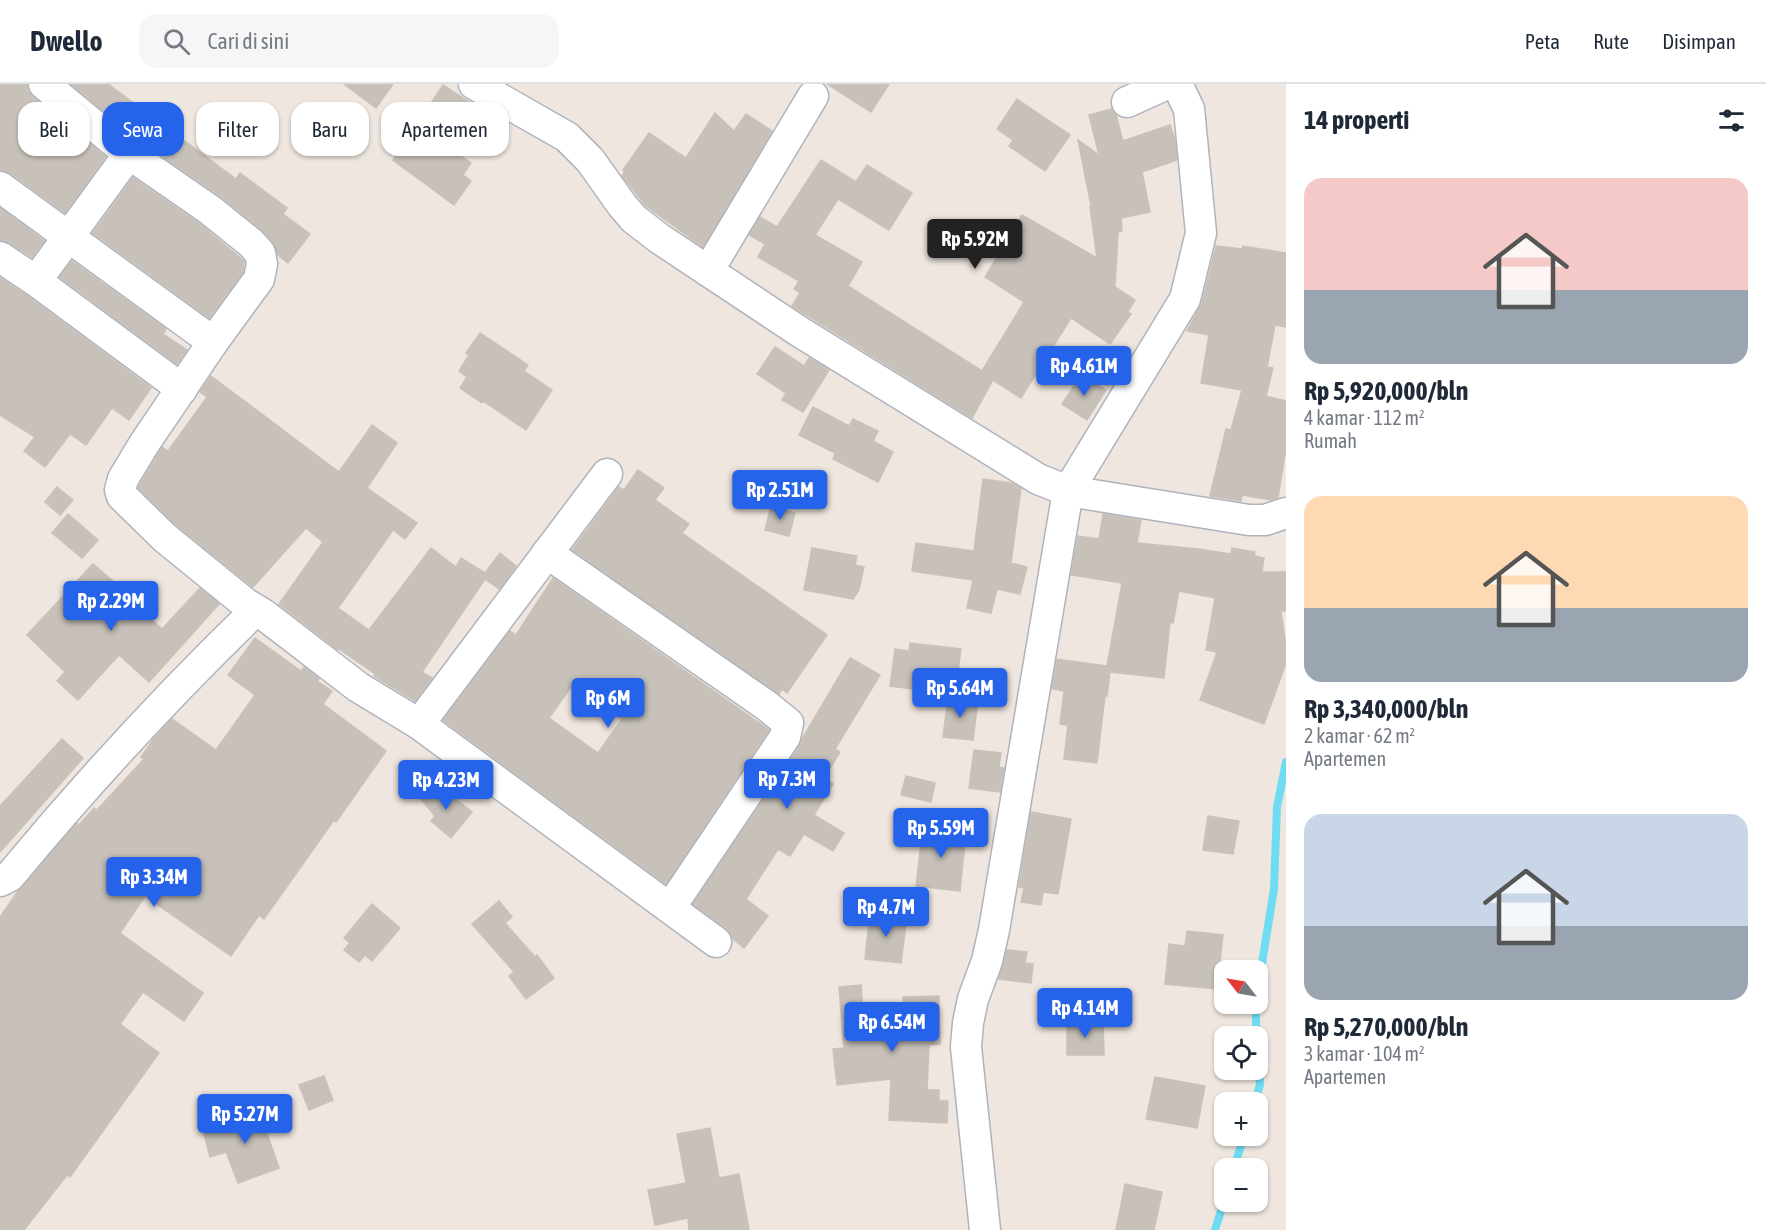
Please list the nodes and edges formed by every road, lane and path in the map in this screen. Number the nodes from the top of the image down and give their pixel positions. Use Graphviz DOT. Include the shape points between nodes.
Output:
graph roads {
  1 [pos="44,84"];
  2 [pos="474,84"];
  3 [pos="1167,84"];
  4 [pos="1177,84"];
  5 [pos="813,96"];
  6 [pos="1126,102"];
  7 [pos="102,132"];
  8 [pos="128,156"];
  9 [pos="132,156"];
  10 [pos="0,187"];
  11 [pos="68,237"];
  12 [pos="0,257"];
  13 [pos="708,271"];
  14 [pos="36,281"];
  15 [pos="213,342"];
  16 [pos="182,388"];
  17 [pos="607,474"];
  18 [pos="1068,491"];
  19 [pos="1275,517"];
  20 [pos="547,553"];
  21 [pos="256,610"];
  22 [pos="419,724"];
  23 [pos="0,881"];
  24 [pos="670,908"];
  25 [pos="716,942"];
  26 [pos="985,1230"];
  1 -- 7 [label="street"];
  2 -- 13 [label="street" via="567,137 590,160 634,219"];
  3 -- 6 [label="street"];
  4 -- 18 [label="street" via="1190,109 1201,233 1185,299"];
  5 -- 13 [label="street"];
  8 -- 11 [label="street"];
  9 -- 15 [label="street" via="210,210 260,253 259,279"];
  10 -- 11 [label="street"];
  11 -- 14 [label="street"];
  11 -- 15 [label="street"];
  12 -- 14 [label="street"];
  13 -- 18 [label="street" via="973,440"];
  14 -- 16 [label="street"];
  15 -- 16 [label="street"];
  16 -- 21 [label="street" via="123,479 122,496 165,538"];
  17 -- 20 [label="street"];
  18 -- 19 [label="street" via="1239,519"];
  18 -- 26 [label="street" via="996,919 968,1023 966,1047"];
  20 -- 22 [label="street"];
  20 -- 24 [label="street" via="788,723 785,738"];
  21 -- 22 [label="street" via="358,687"];
  21 -- 23 [label="street" via="145,722 10,876"];
  22 -- 24 [label="street"];
  24 -- 25 [label="street"];
}
